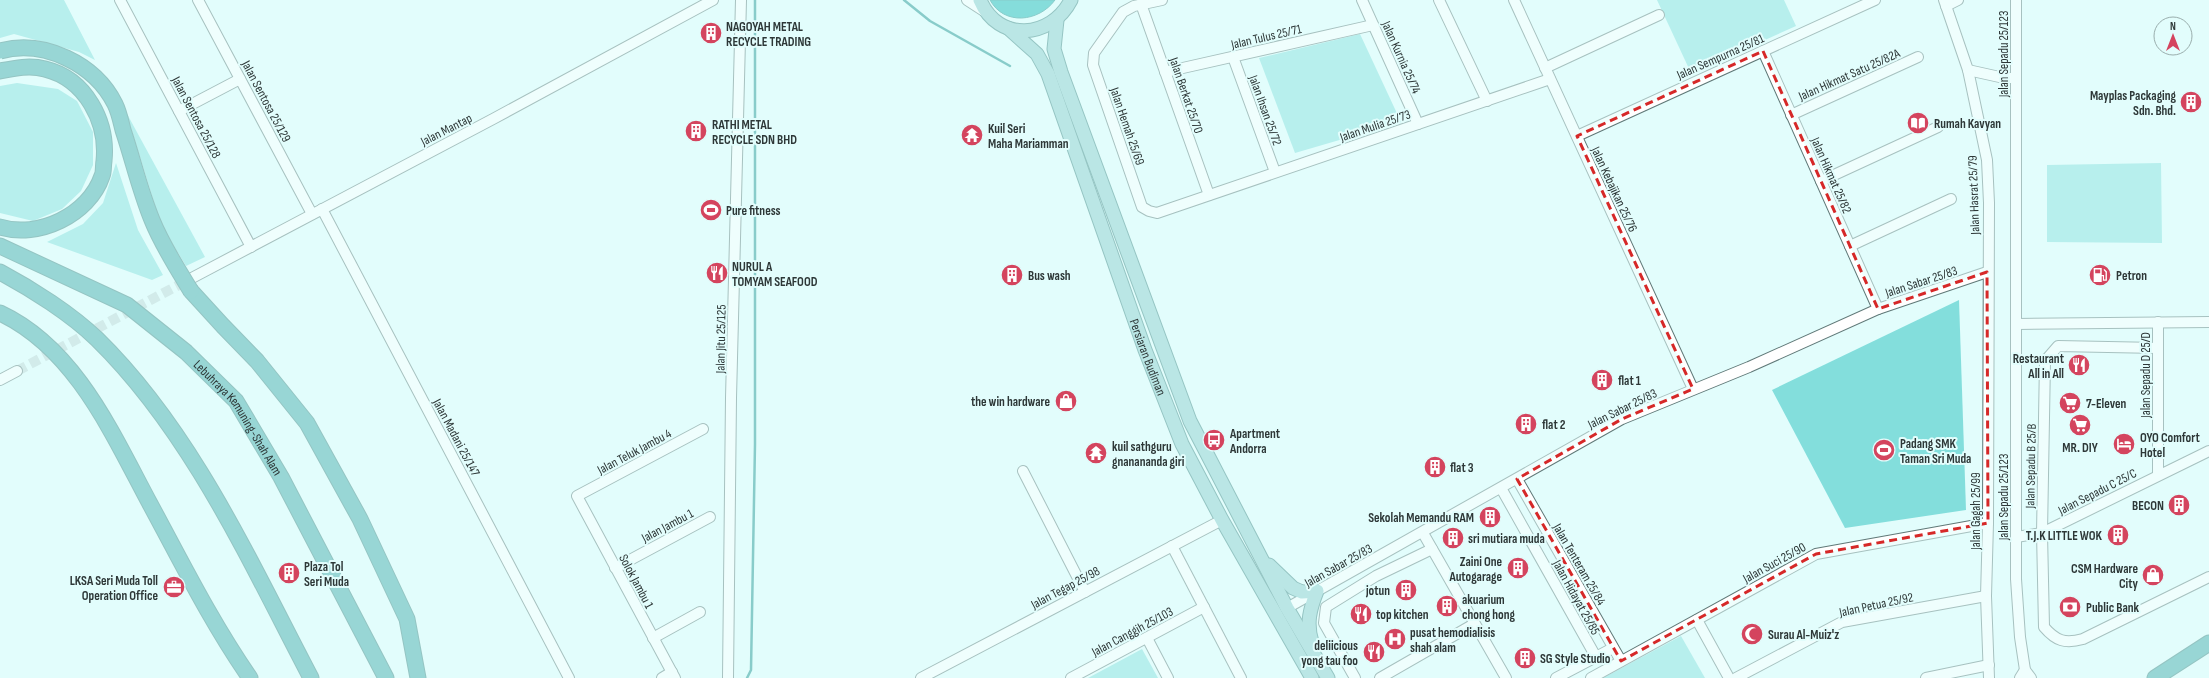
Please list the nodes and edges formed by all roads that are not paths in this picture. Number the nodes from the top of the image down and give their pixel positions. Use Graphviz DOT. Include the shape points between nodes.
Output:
graph roads {
  1 [pos="120,0"];
  2 [pos="198,0"];
  3 [pos="713,0"];
  4 [pos="741,0"];
  5 [pos="966,0"];
  6 [pos="980,0"];
  7 [pos="1071,0"];
  8 [pos="1162,0"];
  9 [pos="1362,0"];
  10 [pos="1438,0"];
  11 [pos="1514,0"];
  12 [pos="1875,0"];
  13 [pos="1958,0"];
  14 [pos="2016,0"];
  15 [pos="1945,3"];
  16 [pos="1141,4"];
  17 [pos="988,14"];
  18 [pos="1659,16"];
  19 [pos="1057,20"];
  20 [pos="1373,24"];
  21 [pos="1008,28"];
  22 [pos="0,51"];
  23 [pos="1763,51"];
  24 [pos="1233,57"];
  25 [pos="1918,57"];
  26 [pos="1545,68"];
  27 [pos="1968,70"];
  28 [pos="0,71"];
  29 [pos="1165,72"];
  30 [pos="2016,78"];
  31 [pos="240,79"];
  32 [pos="1550,79"];
  33 [pos="1487,101"];
  34 [pos="179,111"];
  35 [pos="1791,115"];
  36 [pos="1418,124"];
  37 [pos="1938,127"];
  38 [pos="1577,136"];
  39 [pos="1275,172"];
  40 [pos="1821,181"];
  41 [pos="1209,195"];
  42 [pos="1951,199"];
  43 [pos="322,209"];
  44 [pos="312,214"];
  45 [pos="2,228"];
  46 [pos="0,246"];
  47 [pos="1850,246"];
  48 [pos="251,247"];
  49 [pos="0,272"];
  50 [pos="1987,272"];
  51 [pos="191,285"];
  52 [pos="1878,309"];
  53 [pos="0,313"];
  54 [pos="2158,322"];
  55 [pos="2209,322"];
  56 [pos="2018,324"];
  57 [pos="2158,348"];
  58 [pos="17,371"];
  59 [pos="0,380"];
  60 [pos="1693,389"];
  61 [pos="1190,421"];
  62 [pos="703,429"];
  63 [pos="2209,450"];
  64 [pos="1023,471"];
  65 [pos="2158,475"];
  66 [pos="1517,479"];
  67 [pos="1501,488"];
  68 [pos="577,496"];
  69 [pos="710,517"];
  70 [pos="1222,520"];
  71 [pos="1988,523"];
  72 [pos="1423,533"];
  73 [pos="2042,533"];
  74 [pos="2016,537"];
  75 [pos="1172,546"];
  76 [pos="1432,549"];
  77 [pos="1259,555"];
  78 [pos="615,568"];
  79 [pos="2209,577"];
  80 [pos="1317,591"];
  81 [pos="1085,592"];
  82 [pos="1986,596"];
  83 [pos="1204,608"];
  84 [pos="1287,608"];
  85 [pos="700,612"];
  86 [pos="1697,620"];
  87 [pos="1474,624"];
  88 [pos="653,638"];
  89 [pos="1147,638"];
  90 [pos="2209,643"];
  91 [pos="1613,648"];
  92 [pos="1596,657"];
  93 [pos="1317,660"];
  94 [pos="1621,661"];
  95 [pos="1989,665"];
  96 [pos="674,675"];
  97 [pos="2025,675"];
  98 [pos="250,678"];
  99 [pos="312,678"];
  100 [pos="386,678"];
  101 [pos="418,678"];
  102 [pos="569,678"];
  103 [pos="662,678"];
  104 [pos="728,678"];
  105 [pos="921,678"];
  106 [pos="1071,678"];
  107 [pos="1168,678"];
  108 [pos="1241,678"];
  109 [pos="1312,678"];
  110 [pos="1328,678"];
  111 [pos="1355,678"];
  112 [pos="1380,678"];
  113 [pos="1506,678"];
  114 [pos="1556,678"];
  115 [pos="1591,678"];
  116 [pos="1729,678"];
  117 [pos="1736,678"];
  118 [pos="1926,678"];
  119 [pos="1989,678"];
  120 [pos="2155,678"];
  1 -- 34 [label="street, Jalan Sentosa 25/128"];
  2 -- 31 [label="street, Jalan Sentosa 25/129"];
  3 -- 43 [label="street, Jalan Mantap"];
  4 -- 104 [label="street, Jalan Jitu 25/125" via="731,398"];
  5 -- 17 [label="street"];
  6 -- 17 [label="main road"];
  7 -- 19 [label="main road"];
  8 -- 16 [label="street, Jalan Hemah 25/69"];
  9 -- 20 [label="street, Jalan Kurnia 25/74"];
  10 -- 33 [label="street"];
  11 -- 26 [label="street, Jalan Kebajikan 25/76"];
  12 -- 23 [label="street, Jalan Sempurna 25/81"];
  13 -- 15 [label="street"];
  14 -- 30 [label="street, Jalan Sepadu 25/123"];
  15 -- 27 [label="street, Jalan Hasrat 25/79"];
  16 -- 29 [label="street, Jalan Berkat 25/70"];
  16 -- 41 [label="street, Jalan Hemah 25/69" via="1123,12 1094,53 1093,65 1142,207 1157,213"];
  17 -- 21 [label="main road, Persiaran Budiman"];
  18 -- 26 [label="street"];
  19 -- 21 [label="main road" via="1033,30 1020,31"];
  19 -- 61 [label="main road, Persiaran Budiman" via="1054,49 1061,72"];
  20 -- 24 [label="street, Jalan Tulus 25/71"];
  20 -- 36 [label="street, Jalan Kurnia 25/74"];
  21 -- 70 [label="main road, Persiaran Budiman" via="1037,54 1048,74 1148,357 1182,444"];
  22 -- 51 [label="highway, bridge" via="9,48 31,48 55,53 78,63 100,82 115,104 152,220 172,261"];
  23 -- 35 [label="street, Jalan Hikmat 25/82"];
  23 -- 38 [label="street, Jalan Sempurna 25/81"];
  24 -- 29 [label="street, Jalan Tulus 25/71"];
  24 -- 39 [label="street, Jalan Ihsan 25/72"];
  25 -- 35 [label="street, Jalan Hikmat Satu 25/82A"];
  26 -- 32 [label="street, Jalan Kebajikan 25/76"];
  27 -- 30 [label="street"];
  27 -- 50 [label="street, Jalan Hasrat 25/79" via="1987,160"];
  28 -- 45 [label="highway" via="23,66 46,69 67,79 85,94 99,116 106,145 102,176 80,208 46,228 32,231"];
  29 -- 41 [label="street, Jalan Berkat 25/70"];
  30 -- 56 [label="street, Jalan Sepadu 25/123"];
  31 -- 34 [label="street"];
  31 -- 44 [label="street, Jalan Sentosa 25/129"];
  32 -- 33 [label="street, Jalan Mulia 25/73"];
  32 -- 38 [label="street, Jalan Kebajikan 25/76"];
  33 -- 36 [label="street, Jalan Mulia 25/73"];
  34 -- 48 [label="street, Jalan Sentosa 25/128"];
  35 -- 40 [label="street, Jalan Hikmat 25/82"];
  36 -- 39 [label="street, Jalan Mulia 25/73"];
  37 -- 40 [label="street"];
  38 -- 60 [label="street, Jalan Kebajikan 25/76"];
  39 -- 41 [label="street, Jalan Mulia 25/73"];
  40 -- 47 [label="street, Jalan Hikmat 25/82"];
  42 -- 47 [label="street"];
  43 -- 44 [label="street, Jalan Mantap"];
  43 -- 102 [label="street, Jalan Madani 25/147"];
  44 -- 48 [label="street, Jalan Mantap"];
  46 -- 100 [label="highway, Lebuhraya Kemuning-Shah Alam" via="127,305 186,352 236,401 281,477"];
  47 -- 52 [label="street, Jalan Hikmat 25/82"];
  48 -- 51 [label="street, Jalan Mantap"];
  49 -- 99 [label="highway" via="53,305 96,339 175,433 217,500"];
  50 -- 52 [label="street, Jalan Sabar 25/83"];
  50 -- 71 [label="street, Jalan Gagah 25/99"];
  51 -- 101 [label="highway" via="222,326 257,361 307,423 360,519 407,619"];
  52 -- 60 [label="street, Jalan Sabar 25/83" via="1749,367"];
  53 -- 98 [label="highway" via="46,344 67,366 103,415 224,641"];
  54 -- 55 [label="street"];
  54 -- 56 [label="street"];
  54 -- 57 [label="street, Jalan Sepadu D 25/D"];
  56 -- 74 [label="street, Jalan Sepadu 25/123"];
  57 -- 65 [label="street, Jalan Sepadu D 25/D"];
  57 -- 73 [label="street, Jalan Sepadu B 25/B" via="2058,346 2045,361"];
  58 -- 59 [label="street"];
  60 -- 66 [label="street, Jalan Sabar 25/83" via="1622,419"];
  61 -- 70 [label="main road" via="1224,504"];
  61 -- 77 [label="main road, Persiaran Budiman"];
  62 -- 68 [label="street, Jalan Teluk Jambu 4"];
  63 -- 65 [label="street, Jalan Sepadu C 25/C"];
  64 -- 81 [label="street"];
  65 -- 73 [label="street, Jalan Sepadu C 25/C"];
  66 -- 67 [label="street, Jalan Sabar 25/83"];
  66 -- 91 [label="street, Jalan Tenteram 25/84"];
  67 -- 72 [label="street, Jalan Sabar 25/83"];
  67 -- 92 [label="street, Jalan Hidayat 25/85"];
  68 -- 78 [label="street, Solok Jambu 1"];
  69 -- 78 [label="street, Jalan Jambu 1"];
  70 -- 75 [label="street, Jalan Tegap 25/98"];
  70 -- 109 [label="main road, Persiaran Budiman"];
  71 -- 82 [label="street, Jalan Gagah 25/99"];
  71 -- 86 [label="street, Jalan Suci 25/90" via="1816,554"];
  72 -- 76 [label="street"];
  72 -- 80 [label="street, Jalan Sabar 25/83"];
  73 -- 74 [label="street, Jalan Sepadu C 25/C"];
  73 -- 79 [label="street, Jalan Sepadu B 25/B" via="2044,627 2059,640 2070,642 2083,639"];
  74 -- 97 [label="street, Jalan Sepadu 25/123" via="2018,608"];
  75 -- 81 [label="street, Jalan Tegap 25/98"];
  75 -- 83 [label="street"];
  76 -- 87 [label="street"];
  76 -- 111 [label="street" via="1376,576 1326,607 1324,623"];
  77 -- 80 [label="main road" via="1293,588 1302,592"];
  77 -- 84 [label="main road, Persiaran Budiman"];
  78 -- 88 [label="street, Solok Jambu 1"];
  80 -- 84 [label="street, Jalan Sabar 25/83"];
  80 -- 93 [label="main road" via="1309,613 1308,632"];
  81 -- 105 [label="street, Jalan Tegap 25/98"];
  82 -- 95 [label="street, Jalan Gagah 25/99"];
  82 -- 117 [label="street, Jalan Petua 25/92" via="1842,622"];
  83 -- 89 [label="street, Jalan Canggih 25/103"];
  83 -- 108 [label="street"];
  84 -- 93 [label="main road, Persiaran Budiman"];
  84 -- 109 [label="main road" via="1284,617"];
  85 -- 88 [label="street"];
  86 -- 94 [label="street, Jalan Suci 25/90"];
  86 -- 116 [label="street"];
  87 -- 112 [label="street"];
  87 -- 113 [label="street"];
  88 -- 96 [label="street, Solok Jambu 1"];
  89 -- 106 [label="street, Jalan Canggih 25/103"];
  89 -- 107 [label="street"];
  90 -- 120 [label="highway"];
  91 -- 92 [label="street"];
  91 -- 94 [label="street, Jalan Tenteram 25/84"];
  92 -- 114 [label="street"];
  93 -- 110 [label="main road, Persiaran Budiman"];
  94 -- 115 [label="street, Jalan Suci 25/90"];
  95 -- 118 [label="street"];
  95 -- 119 [label="street, Jalan Gagah 25/99"];
  96 -- 103 [label="street"];
}
